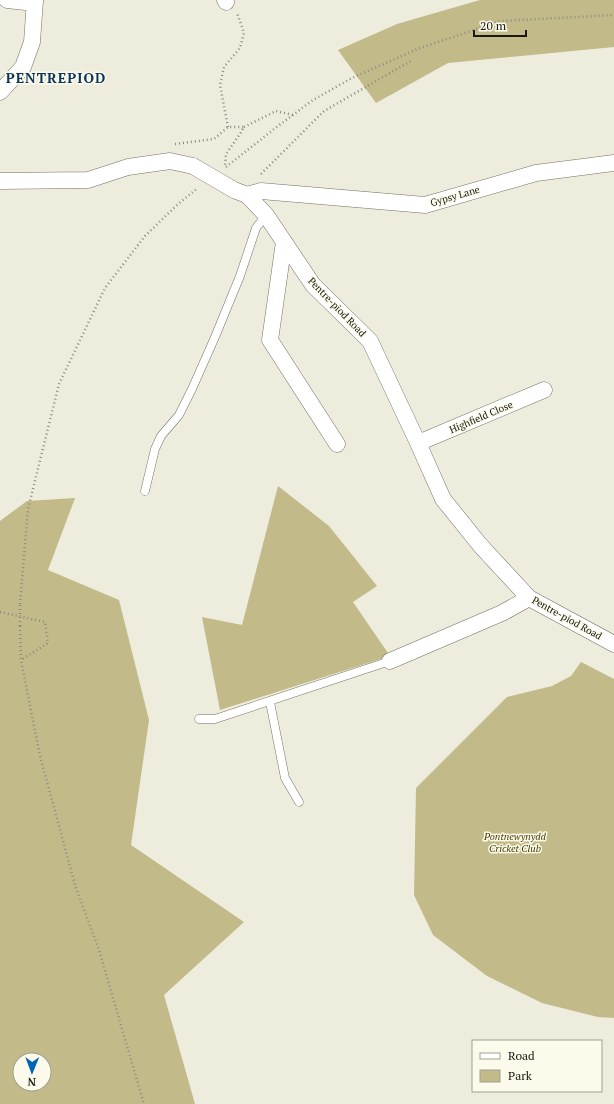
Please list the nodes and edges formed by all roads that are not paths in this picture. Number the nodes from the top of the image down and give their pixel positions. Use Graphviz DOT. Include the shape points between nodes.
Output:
graph roads {
  1 [pos="6,0"];
  2 [pos="35,2"];
  3 [pos="0,92"];
  4 [pos="614,163"];
  5 [pos="0,181"];
  6 [pos="246,192"];
  7 [pos="266,216"];
  8 [pos="284,242"];
  9 [pos="544,390"];
  10 [pos="418,443"];
  11 [pos="336,444"];
  12 [pos="145,491"];
  13 [pos="529,598"];
  14 [pos="614,644"];
  15 [pos="390,661"];
  16 [pos="270,702"];
  17 [pos="199,719"];
  18 [pos="299,802"];
  1 -- 2 [label="street"];
  2 -- 3 [label="street" via="32,42 23,67"];
  4 -- 6 [label="street, Gypsy Lane" via="536,173 425,205 262,191"];
  5 -- 6 [label="street, Pentre-piod Road, bridge" via="88,180 128,167 170,161 193,166"];
  6 -- 7 [label="street, Pentre-piod Road"];
  7 -- 8 [label="street, Pentre-piod Road"];
  7 -- 12 [label="lane" via="256,228 235,290 192,390 179,415 161,436 155,449"];
  8 -- 10 [label="street, Pentre-piod Road" via="313,285 370,341"];
  8 -- 11 [label="street" via="270,340"];
  9 -- 10 [label="street, Highfield Close"];
  10 -- 13 [label="street, Pentre-piod Road" via="443,499 480,545"];
  13 -- 14 [label="street, Pentre-piod Road"];
  13 -- 15 [label="street" via="502,613"];
  15 -- 16 [label="lane"];
  16 -- 17 [label="lane" via="215,720"];
  16 -- 18 [label="lane" via="284,778"];
}
